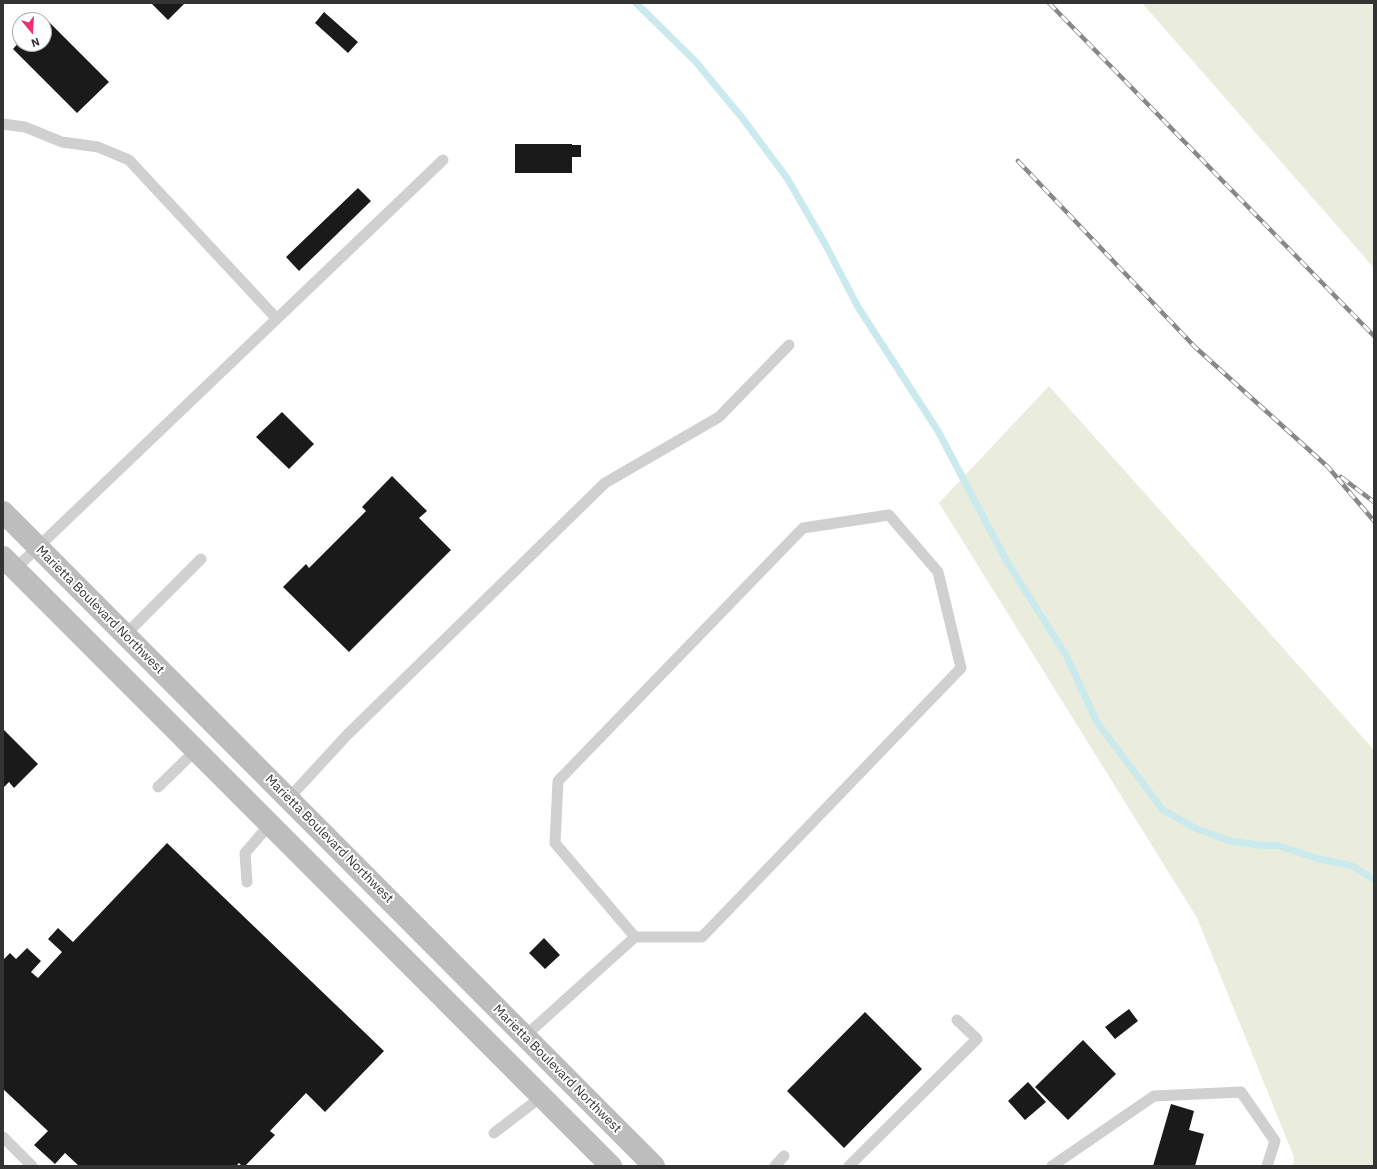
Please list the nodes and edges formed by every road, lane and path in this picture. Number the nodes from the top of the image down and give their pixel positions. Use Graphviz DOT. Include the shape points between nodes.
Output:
graph roads {
  1 [pos="3,124"];
  2 [pos="443,160"];
  3 [pos="277,318"];
  4 [pos="789,345"];
  5 [pos="3,512"];
  6 [pos="37,547"];
  7 [pos="201,559"];
  8 [pos="9,563"];
  9 [pos="126,635"];
  10 [pos="196,750"];
  11 [pos="158,787"];
  12 [pos="289,798"];
  13 [pos="270,824"];
  14 [pos="247,882"];
  15 [pos="635,937"];
  16 [pos="957,1020"];
  17 [pos="524,1037"];
  18 [pos="541,1097"];
  19 [pos="494,1133"];
  20 [pos="3,1137"];
  21 [pos="784,1156"];
  22 [pos="32,1166"];
  23 [pos="611,1166"];
  24 [pos="654,1166"];
  25 [pos="775,1166"];
  26 [pos="849,1166"];
  27 [pos="1052,1166"];
  28 [pos="1267,1166"];
  1 -- 3 [label="lane" via="25,126 62,142 98,147 129,160"];
  2 -- 3 [label="lane"];
  3 -- 6 [label="lane"];
  4 -- 12 [label="lane" via="719,417 605,483 347,735"];
  5 -- 6 [label="main road, Marietta Boulevard Northwest"];
  6 -- 8 [label="lane"];
  6 -- 9 [label="main road, Marietta Boulevard Northwest"];
  7 -- 9 [label="lane"];
  8 -- 10 [label="main road"];
  9 -- 12 [label="main road, Marietta Boulevard Northwest"];
  10 -- 11 [label="lane"];
  10 -- 13 [label="main road"];
  12 -- 17 [label="main road, Marietta Boulevard Northwest"];
  13 -- 14 [label="lane" via="245,853"];
  13 -- 18 [label="main road"];
  15 -- 15 [label="lane" via="702,937 961,668 938,572 889,515 803,528 558,781 555,843"];
  15 -- 17 [label="lane"];
  16 -- 26 [label="lane" via="977,1039"];
  17 -- 24 [label="main road, Marietta Boulevard Northwest"];
  18 -- 19 [label="lane"];
  18 -- 23 [label="main road"];
  20 -- 22 [label="lane"];
  21 -- 25 [label="lane"];
  27 -- 28 [label="lane" via="1154,1096 1241,1092 1275,1141"];
}
